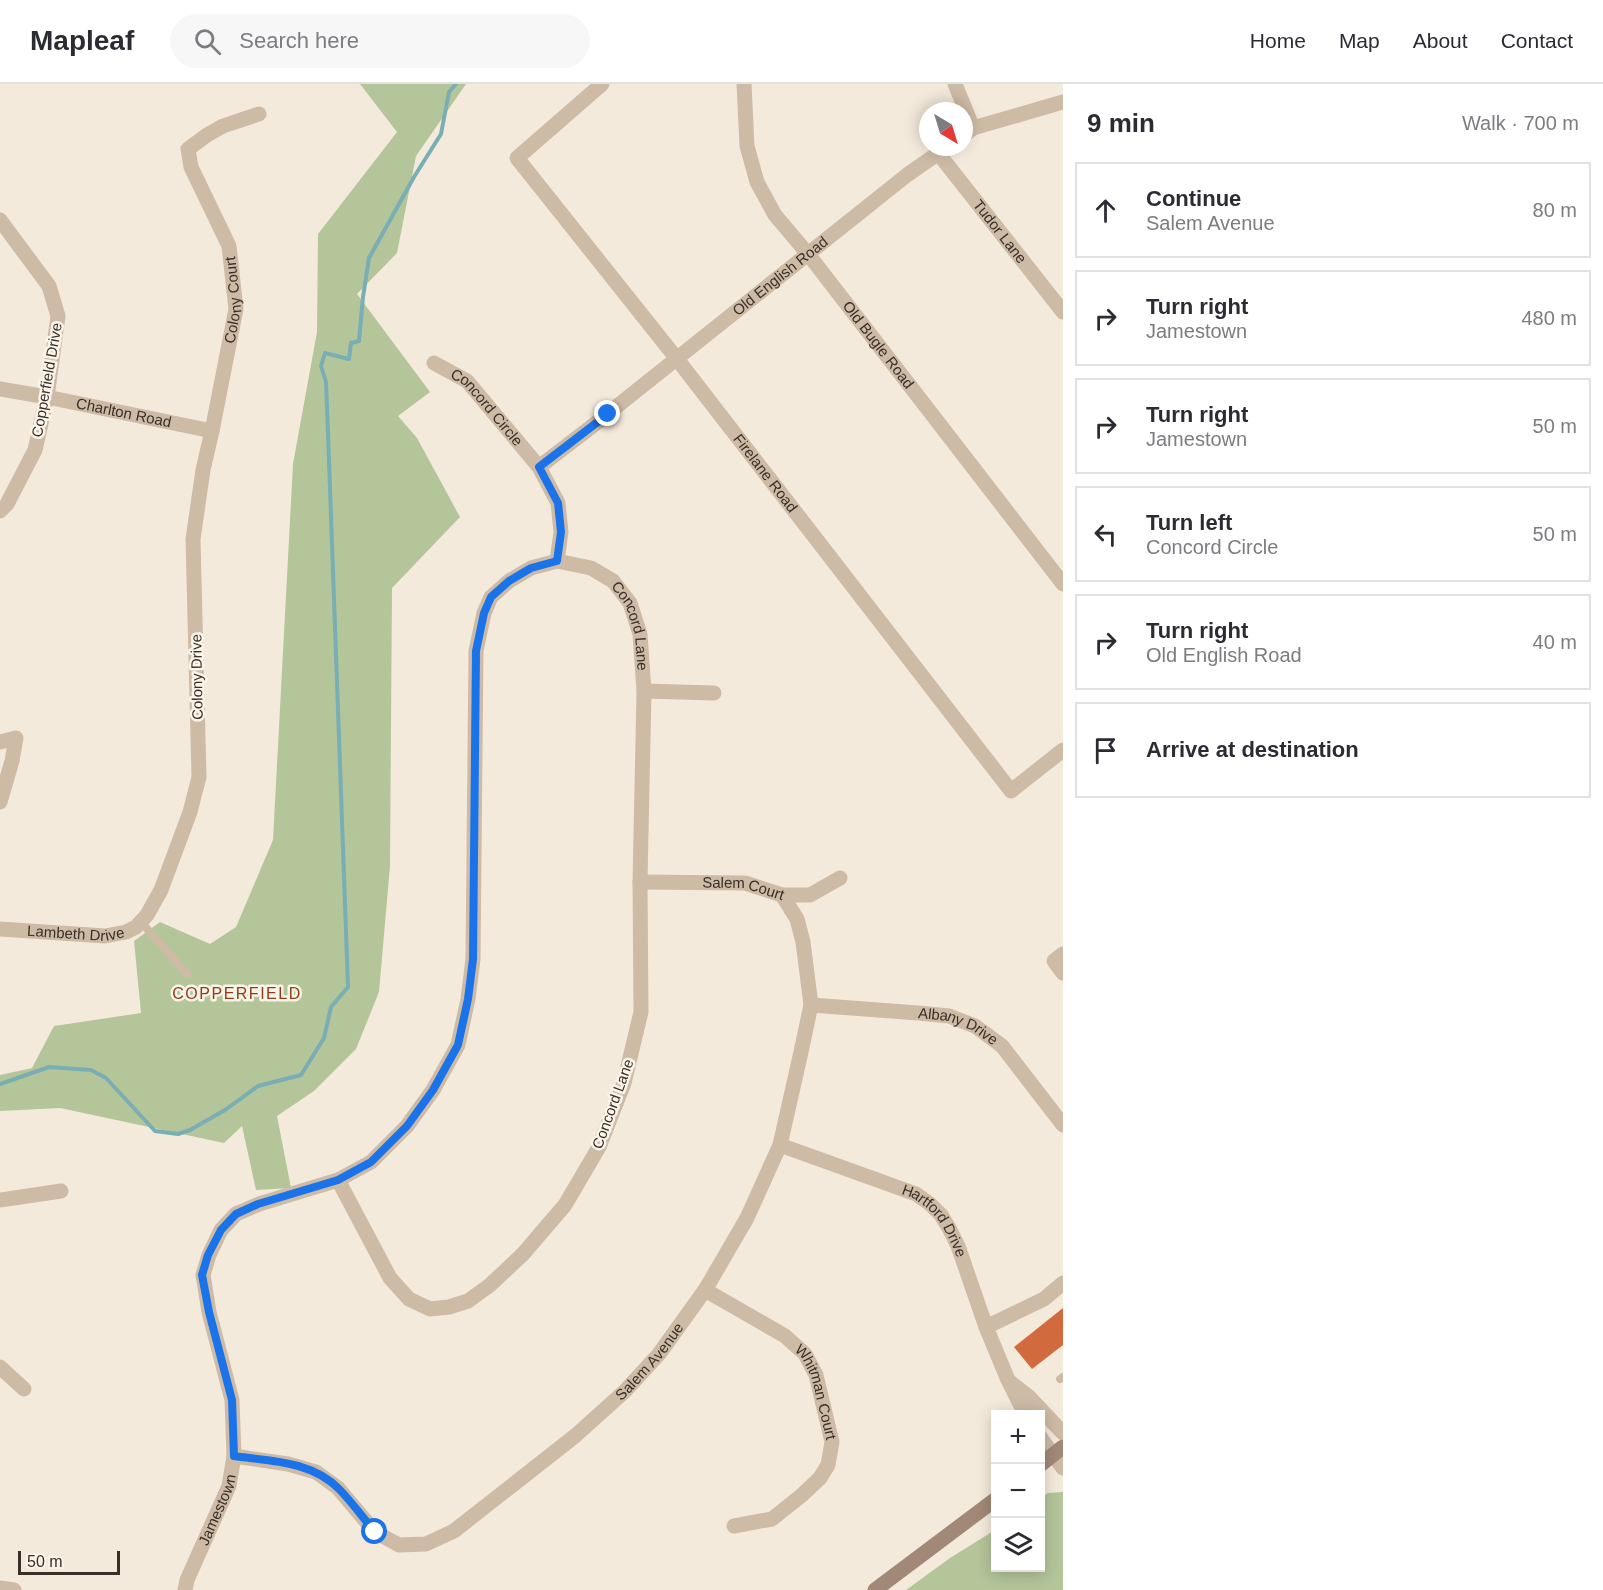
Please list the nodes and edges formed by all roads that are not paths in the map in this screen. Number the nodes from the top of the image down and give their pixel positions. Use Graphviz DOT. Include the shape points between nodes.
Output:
graph roads {
  1 [pos="602,84"];
  2 [pos="744,84"];
  3 [pos="955,84"];
  4 [pos="960,102"];
  5 [pos="1063,102"];
  6 [pos="259,114"];
  7 [pos="973,129"];
  8 [pos="934,156"];
  9 [pos="947,156"];
  10 [pos="0,220"];
  11 [pos="808,254"];
  12 [pos="1063,312"];
  13 [pos="677,359"];
  14 [pos="434,363"];
  15 [pos="0,389"];
  16 [pos="47,397"];
  17 [pos="212,431"];
  18 [pos="539,467"];
  19 [pos="0,511"];
  20 [pos="557,561"];
  21 [pos="1063,584"];
  22 [pos="644,691"];
  23 [pos="714,693"];
  24 [pos="0,742"];
  25 [pos="1063,750"];
  26 [pos="0,802"];
  27 [pos="840,878"];
  28 [pos="640,882"];
  29 [pos="782,895"];
  30 [pos="144,919"];
  31 [pos="0,929"];
  32 [pos="187,974"];
  33 [pos="811,1005"];
  34 [pos="1063,1125"];
  35 [pos="780,1145"];
  36 [pos="338,1180"];
  37 [pos="61,1191"];
  38 [pos="0,1200"];
  39 [pos="1063,1283"];
  40 [pos="705,1290"];
  41 [pos="986,1327"];
  42 [pos="0,1367"];
  43 [pos="1008,1380"];
  44 [pos="24,1389"];
  45 [pos="1023,1410"];
  46 [pos="1063,1433"];
  47 [pos="1045,1440"];
  48 [pos="1058,1451"];
  49 [pos="234,1456"];
  50 [pos="1042,1464"];
  51 [pos="1063,1468"];
  52 [pos="991,1503"];
  53 [pos="734,1526"];
  54 [pos="0,1588"];
  55 [pos="14,1590"];
  56 [pos="184,1590"];
  57 [pos="875,1590"];
  1 -- 13 [label="street, Firelane Road" via="518,158"];
  2 -- 11 [label="street, Old Bugle Road" via="747,146 757,182 775,215"];
  3 -- 4 [label="street"];
  5 -- 7 [label="street"];
  6 -- 17 [label="street, Colony Court" via="223,126 188,149 191,167 230,246 236,309"];
  8 -- 11 [label="street, Old English Road"];
  9 -- 12 [label="street, Tudor Lane"];
  10 -- 16 [label="street, Copperfield Drive" via="49,286 58,316"];
  11 -- 13 [label="street, Old English Road"];
  11 -- 21 [label="street, Old Bugle Road"];
  13 -- 18 [label="street, Old English Road"];
  13 -- 25 [label="street, Firelane Road" via="1011,791"];
  14 -- 18 [label="street, Concord Circle" via="467,381"];
  15 -- 16 [label="street, Charlton Road"];
  16 -- 17 [label="street, Charlton Road"];
  16 -- 19 [label="street, Copperfield Drive" via="35,450"];
  17 -- 30 [label="street, Colony Drive" via="193,539 199,777 161,890"];
  18 -- 20 [label="street, Concord Circle" via="558,503 561,532"];
  20 -- 22 [label="street, Concord Lane" via="591,568 613,581 630,603 640,634"];
  20 -- 36 [label="street, Jamestown" via="531,568 491,597 477,641 473,959 458,1045 407,1126 371,1162"];
  22 -- 23 [label="street"];
  22 -- 28 [label="street, Concord Lane"];
  24 -- 26 [label="street" via="16,738"];
  27 -- 29 [label="street, Salem Court" via="810,895"];
  28 -- 29 [label="street, Salem Court" via="745,883"];
  28 -- 36 [label="street, Concord Lane" via="641,1012 624,1083 599,1147 565,1205 523,1254 468,1301 430,1309 409,1299 390,1278"];
  29 -- 33 [label="street, Salem Avenue" via="800,930"];
  30 -- 31 [label="street, Lambeth Drive" via="126,932 105,936"];
  30 -- 32 [label="lane"];
  33 -- 34 [label="street, Albany Drive" via="949,1016 975,1026 1002,1046"];
  33 -- 35 [label="street, Salem Avenue"];
  35 -- 40 [label="street, Salem Avenue" via="747,1218"];
  35 -- 41 [label="street, Hartford Drive" via="903,1188 930,1204 941,1215 958,1246"];
  36 -- 49 [label="street, Jamestown" via="236,1214 221,1230 208,1255 202,1275 232,1400"];
  37 -- 38 [label="street"];
  39 -- 41 [label="street" via="1044,1299"];
  40 -- 49 [label="street, Salem Avenue" via="659,1354 625,1391 575,1436 454,1531 426,1544 399,1545 375,1532 338,1488 316,1472"];
  40 -- 53 [label="street, Whitman Court" via="785,1336 805,1354 816,1375 832,1442 828,1465 802,1496 772,1519"];
  41 -- 43 [label="street, Hartford Drive"];
  42 -- 44 [label="street"];
  43 -- 45 [label="street, Hartford Drive"];
  43 -- 46 [label="street, Hartford Drive"];
  47 -- 48 [label="street"];
  48 -- 50 [label="main road"];
  48 -- 51 [label="street"];
  49 -- 56 [label="street, Jamestown" via="229,1486"];
  52 -- 57 [label="main road"];
  54 -- 55 [label="street"];
}
